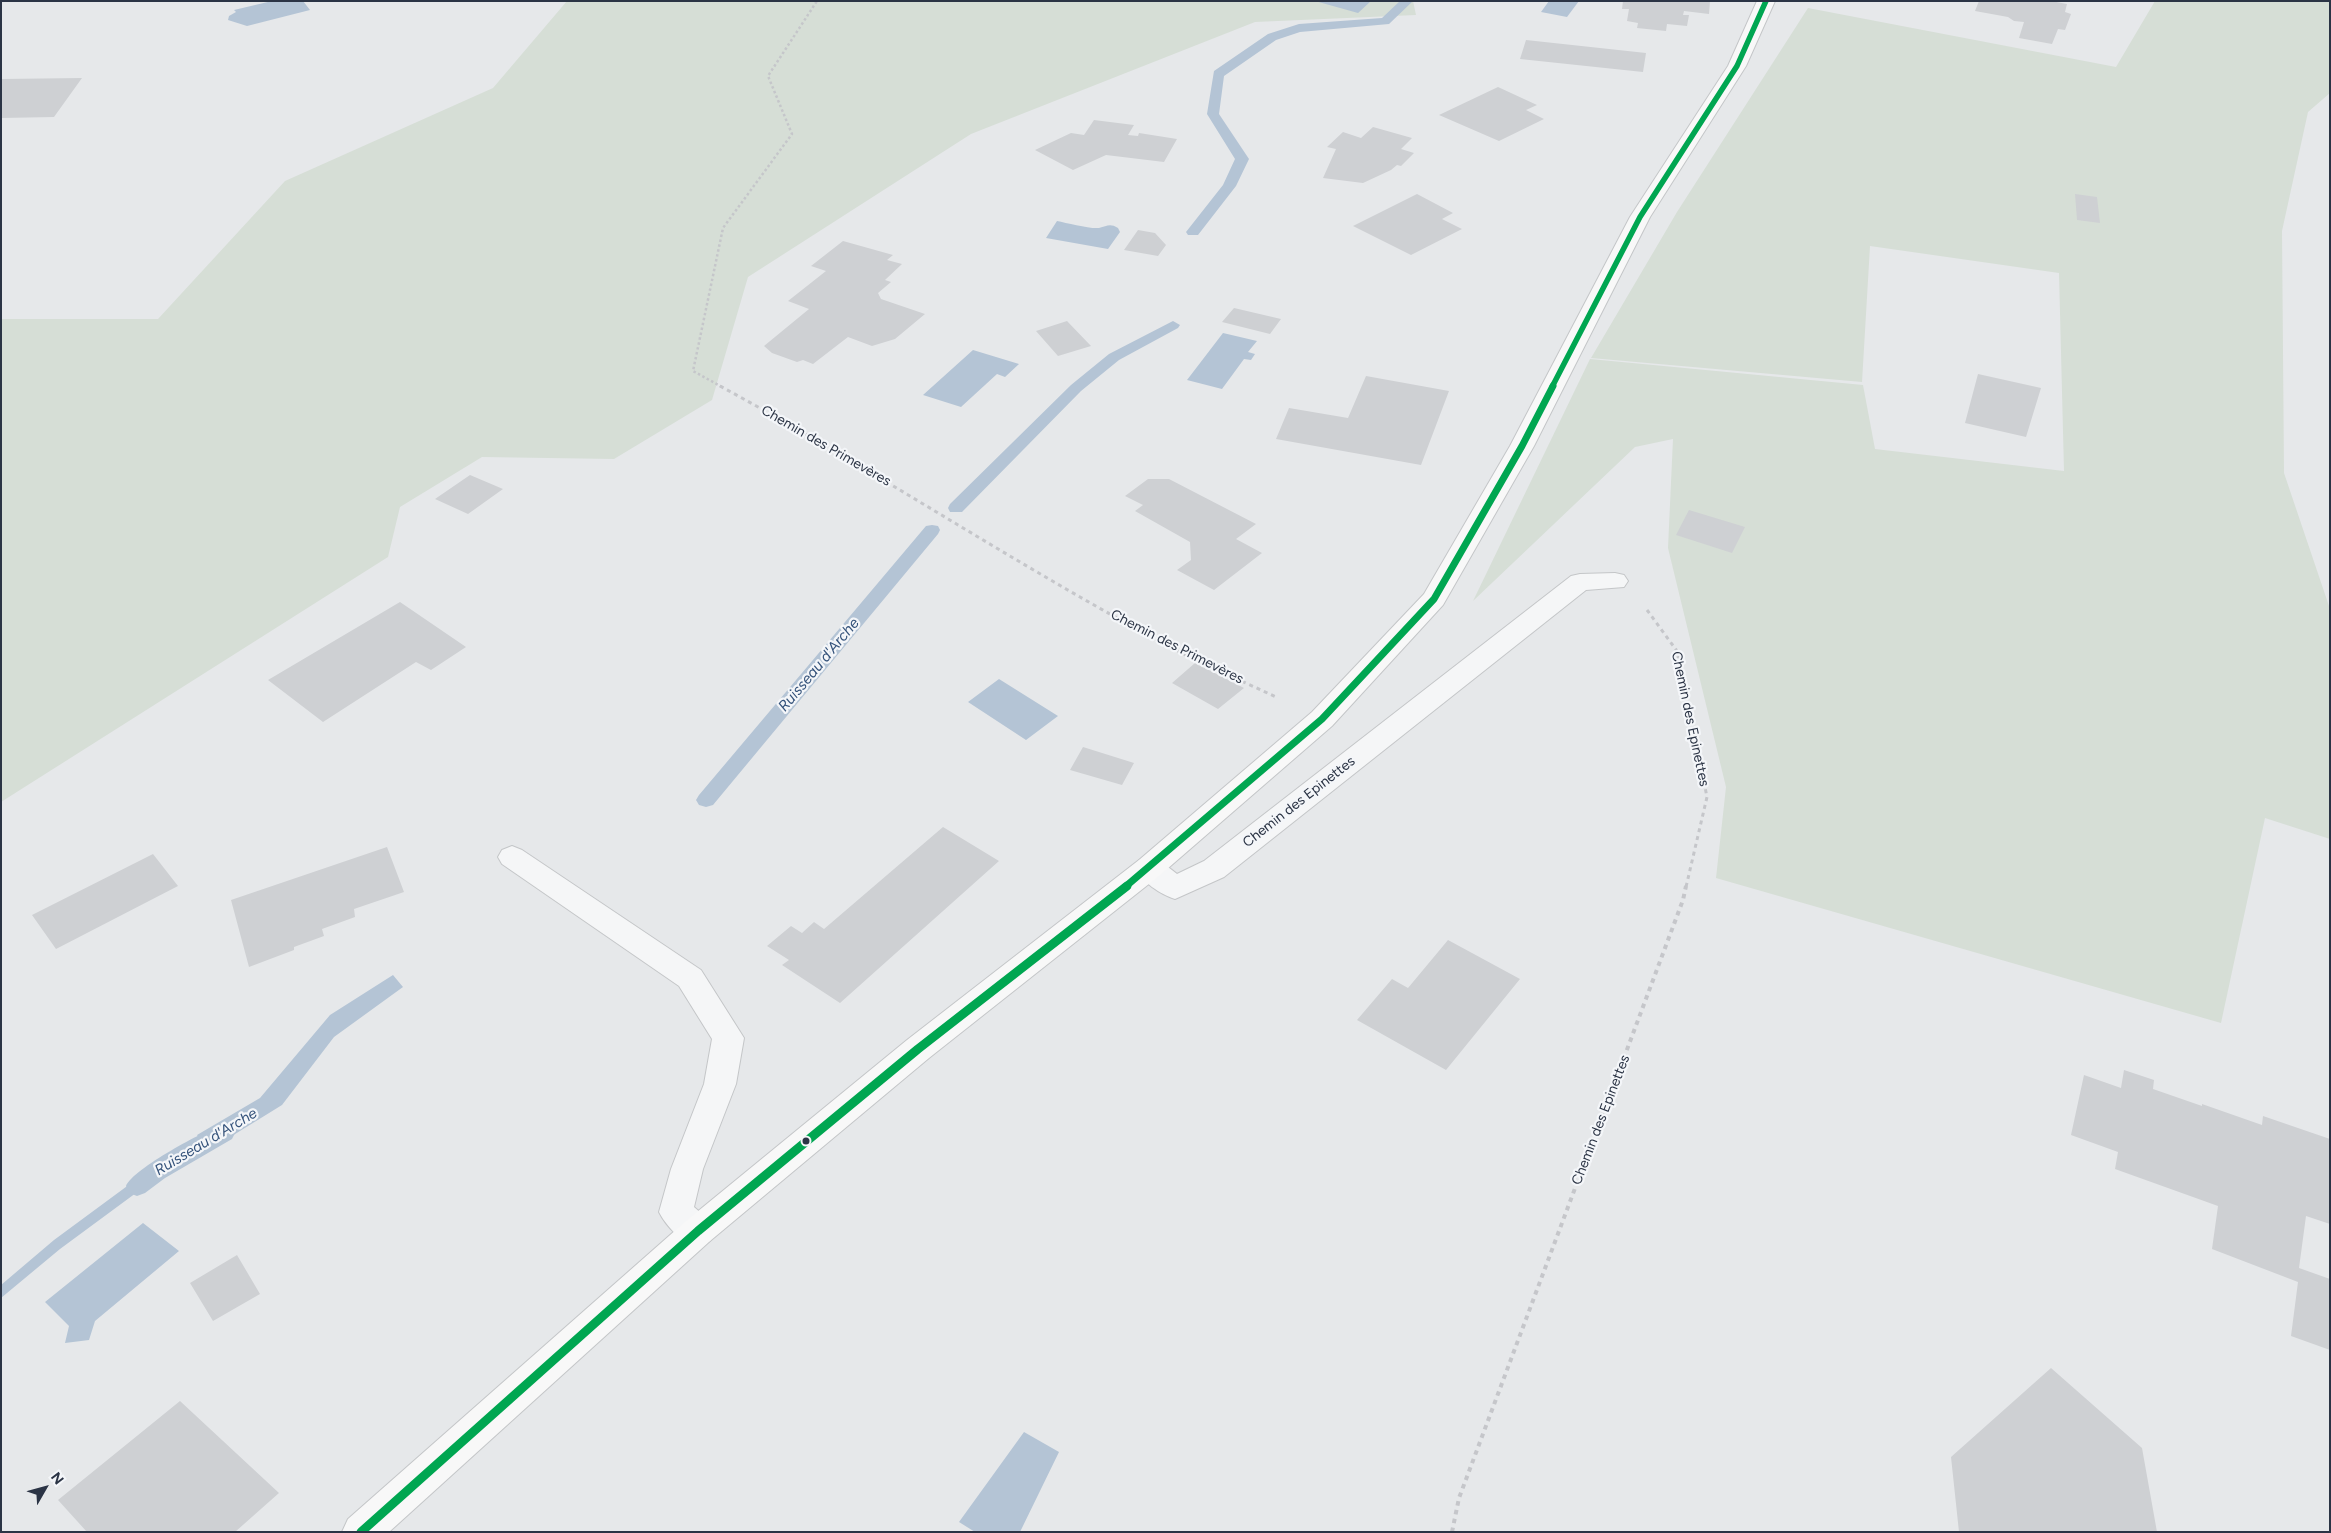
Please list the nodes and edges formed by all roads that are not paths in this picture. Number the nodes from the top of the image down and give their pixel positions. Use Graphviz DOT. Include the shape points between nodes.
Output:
graph roads {
  1 [pos="1766,1"];
  2 [pos="1615,582"];
  3 [pos="512,857"];
  4 [pos="1149,868"];
  5 [pos="698,1231"];
  6 [pos="361,1532"];
  1 -- 4 [label="street" via="1738,66 1640,217 1522,446 1434,599 1322,719"];
  2 -- 4 [label="street, Chemin des Epinettes" via="1580,582 1214,869 1175,888"];
  3 -- 5 [label="street" via="690,978 728,1038 720,1084 687,1169 676,1212"];
  4 -- 5 [label="street" via="918,1048"];
  5 -- 6 [label="street"];
}
